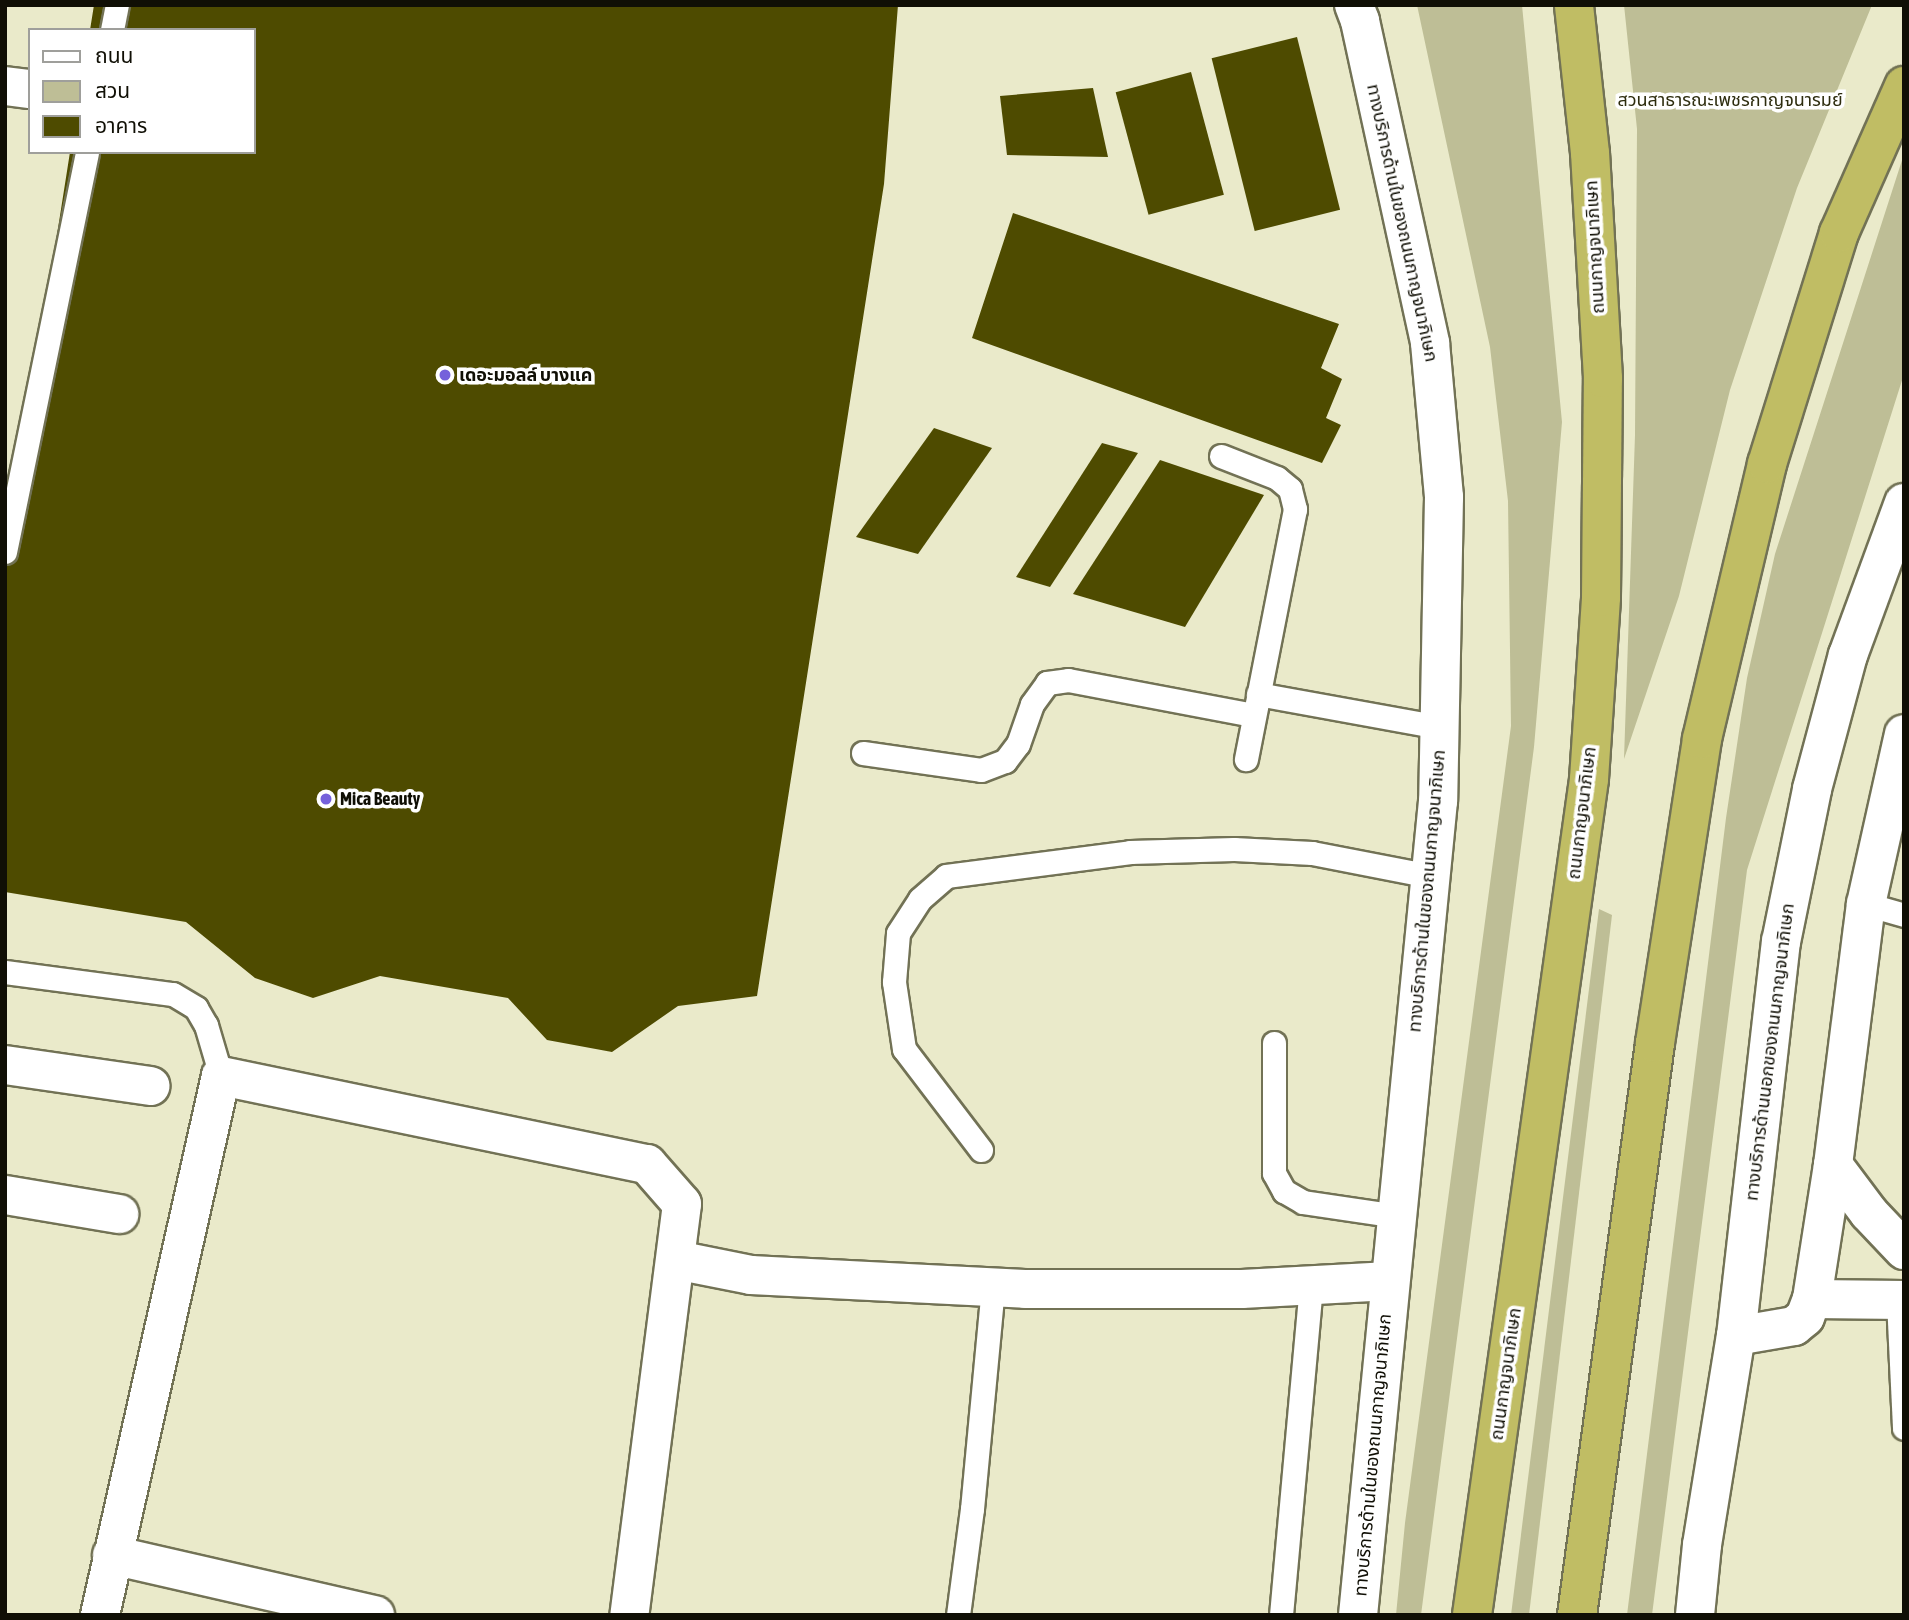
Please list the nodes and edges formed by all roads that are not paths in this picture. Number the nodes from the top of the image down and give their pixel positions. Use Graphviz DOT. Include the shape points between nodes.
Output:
graph roads {
  1 [pos="117,5"];
  2 [pos="1574,5"];
  3 [pos="1358,10"];
  4 [pos="111,28"];
  5 [pos="5,86"];
  6 [pos="1904,86"];
  7 [pos="28,89"];
  8 [pos="87,154"];
  9 [pos="1221,456"];
  10 [pos="1904,503"];
  11 [pos="5,552"];
  12 [pos="1256,705"];
  13 [pos="1440,727"];
  14 [pos="1904,734"];
  15 [pos="863,753"];
  16 [pos="1246,759"];
  17 [pos="1430,876"];
  18 [pos="1866,904"];
  19 [pos="1904,915"];
  20 [pos="5,972"];
  21 [pos="1274,1043"];
  22 [pos="5,1065"];
  23 [pos="221,1076"];
  24 [pos="150,1086"];
  25 [pos="981,1150"];
  26 [pos="1833,1165"];
  27 [pos="5,1195"];
  28 [pos="119,1214"];
  29 [pos="1397,1216"];
  30 [pos="1904,1250"];
  31 [pos="694,1265"];
  32 [pos="1390,1281"];
  33 [pos="1311,1286"];
  34 [pos="993,1287"];
  35 [pos="1812,1299"];
  36 [pos="1901,1300"];
  37 [pos="1736,1336"];
  38 [pos="1904,1428"];
  39 [pos="112,1555"];
  40 [pos="100,1615"];
  41 [pos="375,1615"];
  42 [pos="629,1615"];
  43 [pos="958,1615"];
  44 [pos="1282,1615"];
  45 [pos="1358,1615"];
  46 [pos="1472,1615"];
  47 [pos="1577,1615"];
  48 [pos="1695,1615"];
  1 -- 4 [label="lane"];
  2 -- 46 [label="highway, ถนนกาญจนาภิเษก" via="1590,153 1603,378 1601,597 1589,779"];
  3 -- 13 [label="street, ทางบริการด้านในของถนนกาญจนาภิเษก" via="1430,342 1444,497"];
  5 -- 7 [label="street"];
  6 -- 47 [label="highway" via="1839,233 1767,464 1702,739 1655,1043"];
  8 -- 11 [label="lane"];
  9 -- 12 [label="lane" via="1277,478 1290,489 1295,509"];
  10 -- 37 [label="street, ทางบริการด้านนอกของถนนกาญจนาภิเษก" via="1847,656 1812,789 1780,942"];
  12 -- 13 [label="lane"];
  12 -- 15 [label="lane" via="1068,680 1047,683 1032,704 1018,744 1005,761 981,770"];
  12 -- 16 [label="lane"];
  13 -- 17 [label="street, ทางบริการด้านในของถนนกาญจนาภิเษก"];
  14 -- 18 [label="street"];
  17 -- 25 [label="lane" via="1312,853 1234,849 1130,852 946,876 920,899 898,933 894,982 904,1049"];
  17 -- 29 [label="street, ทางบริการด้านในของถนนกาญจนาภิเษก"];
  18 -- 19 [label="lane"];
  18 -- 26 [label="street"];
  20 -- 23 [label="lane" via="173,994 201,1016"];
  21 -- 29 [label="lane" via="1274,1173 1284,1191 1303,1202"];
  22 -- 24 [label="street"];
  23 -- 31 [label="street" via="647,1164 682,1204"];
  23 -- 39 [label="street"];
  26 -- 30 [label="street"];
  26 -- 35 [label="street"];
  27 -- 28 [label="street"];
  29 -- 32 [label="street, ทางบริการด้านในของถนนกาญจนาภิเษก"];
  31 -- 34 [label="street" via="751,1275"];
  31 -- 42 [label="street"];
  32 -- 33 [label="street"];
  32 -- 45 [label="street, ทางบริการด้านในของถนนกาญจนาภิเษก"];
  33 -- 34 [label="street"];
  33 -- 44 [label="lane"];
  34 -- 43 [label="lane"];
  35 -- 36 [label="street"];
  35 -- 37 [label="street" via="1805,1317 1794,1326"];
  36 -- 38 [label="lane"];
  37 -- 48 [label="street, ทางบริการด้านนอกของถนนกาญจนาภิเษก"];
  39 -- 40 [label="street"];
  39 -- 41 [label="street"];
}
